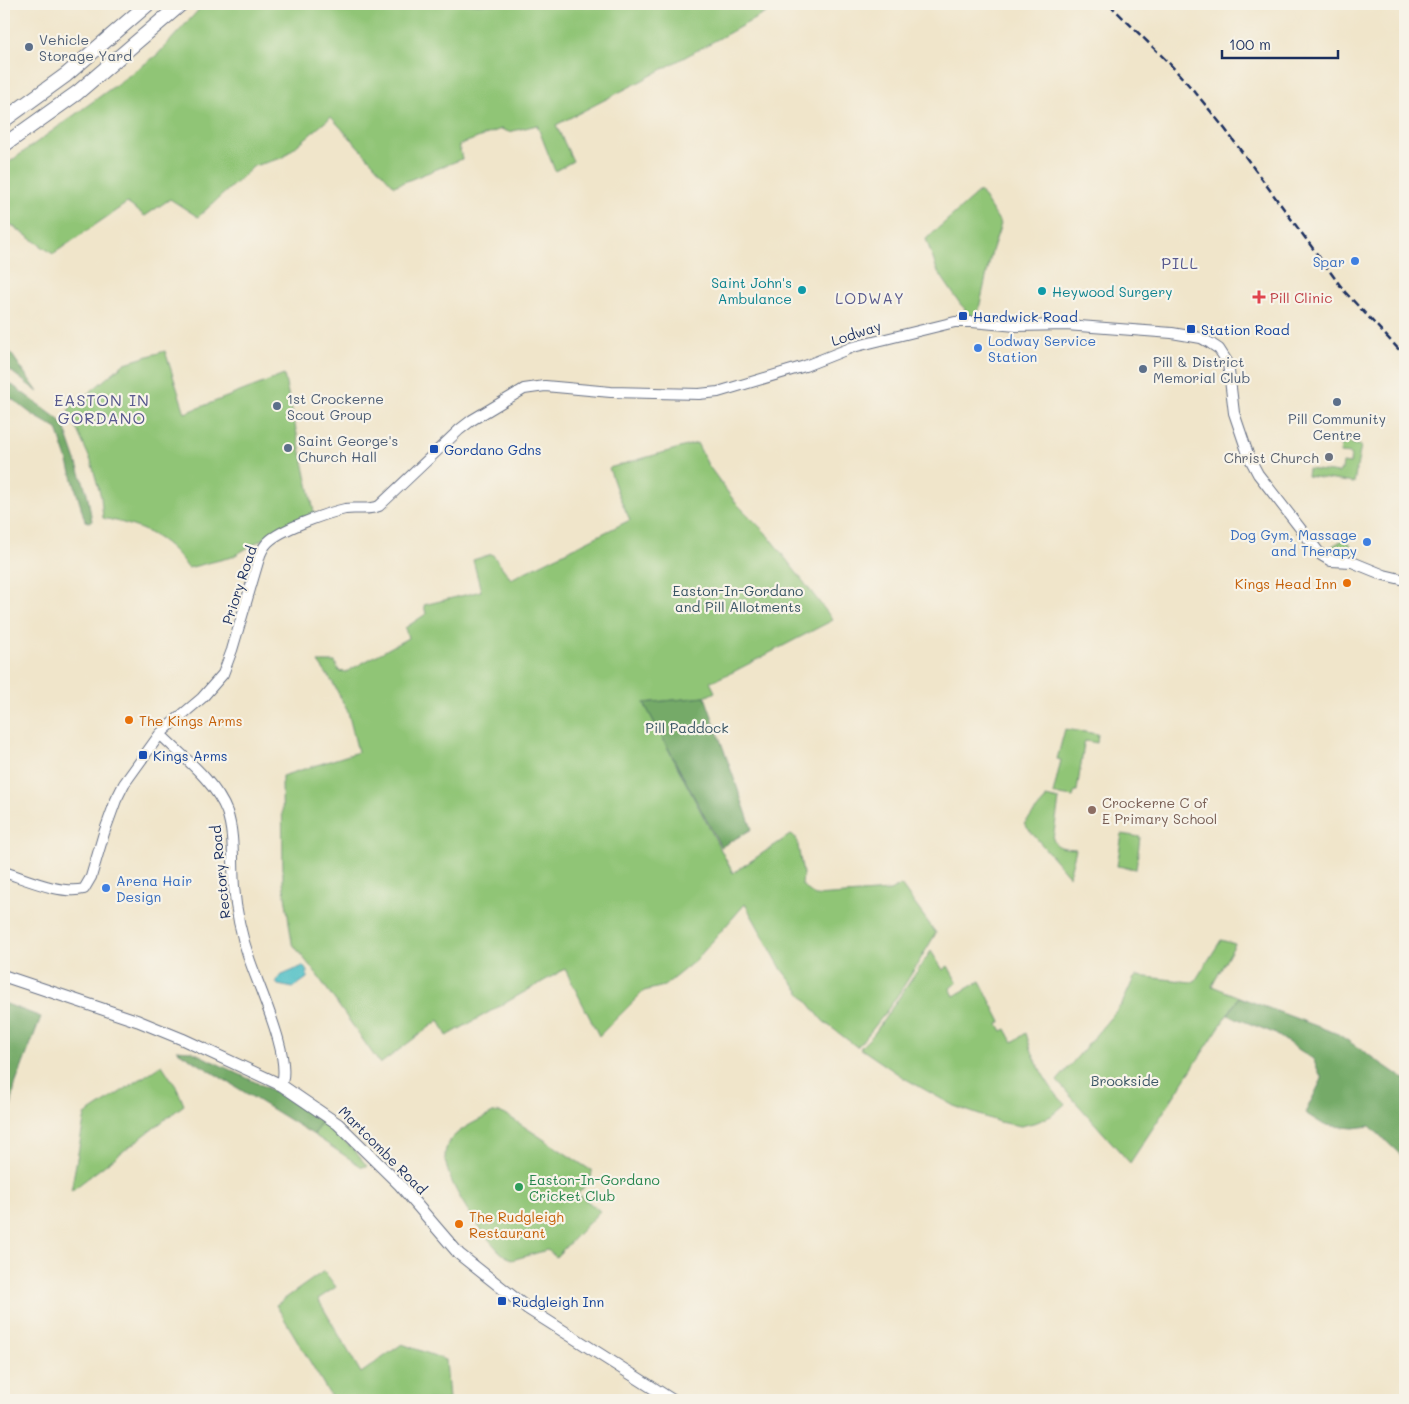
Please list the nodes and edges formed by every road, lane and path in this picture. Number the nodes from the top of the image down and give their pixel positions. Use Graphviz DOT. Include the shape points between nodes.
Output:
graph roads {
  1 [pos="148,4"];
  2 [pos="181,4"];
  3 [pos="4,120"];
  4 [pos="4,145"];
  5 [pos="524,389"];
  6 [pos="1405,580"];
  7 [pos="160,734"];
  8 [pos="4,872"];
  9 [pos="4,976"];
  10 [pos="280,1085"];
  11 [pos="672,1400"];
  1 -- 3 [label="highway" via="66,74"];
  2 -- 4 [label="highway" via="78,92"];
  5 -- 6 [label="street, Lodway" via="546,386 613,392 718,392 867,343 963,321 1179,333 1201,338 1219,349 1228,363 1236,422 1248,457 1322,555 1331,561 1352,562"];
  5 -- 7 [label="street, Priory Road" via="459,430 379,506 338,511 282,532 268,542 260,555 223,674 202,698"];
  7 -- 8 [label="street, Priory Road" via="124,784 104,833 92,877 84,889 60,888"];
  7 -- 10 [label="street, Rectory Road" via="216,790 226,811 232,834 234,886 241,932 283,1055 284,1078"];
  9 -- 10 [label="main road, Martcombe Road" via="138,1021"];
  10 -- 11 [label="main road, Martcombe Road" via="338,1124 399,1184 459,1254 527,1308"];
}
